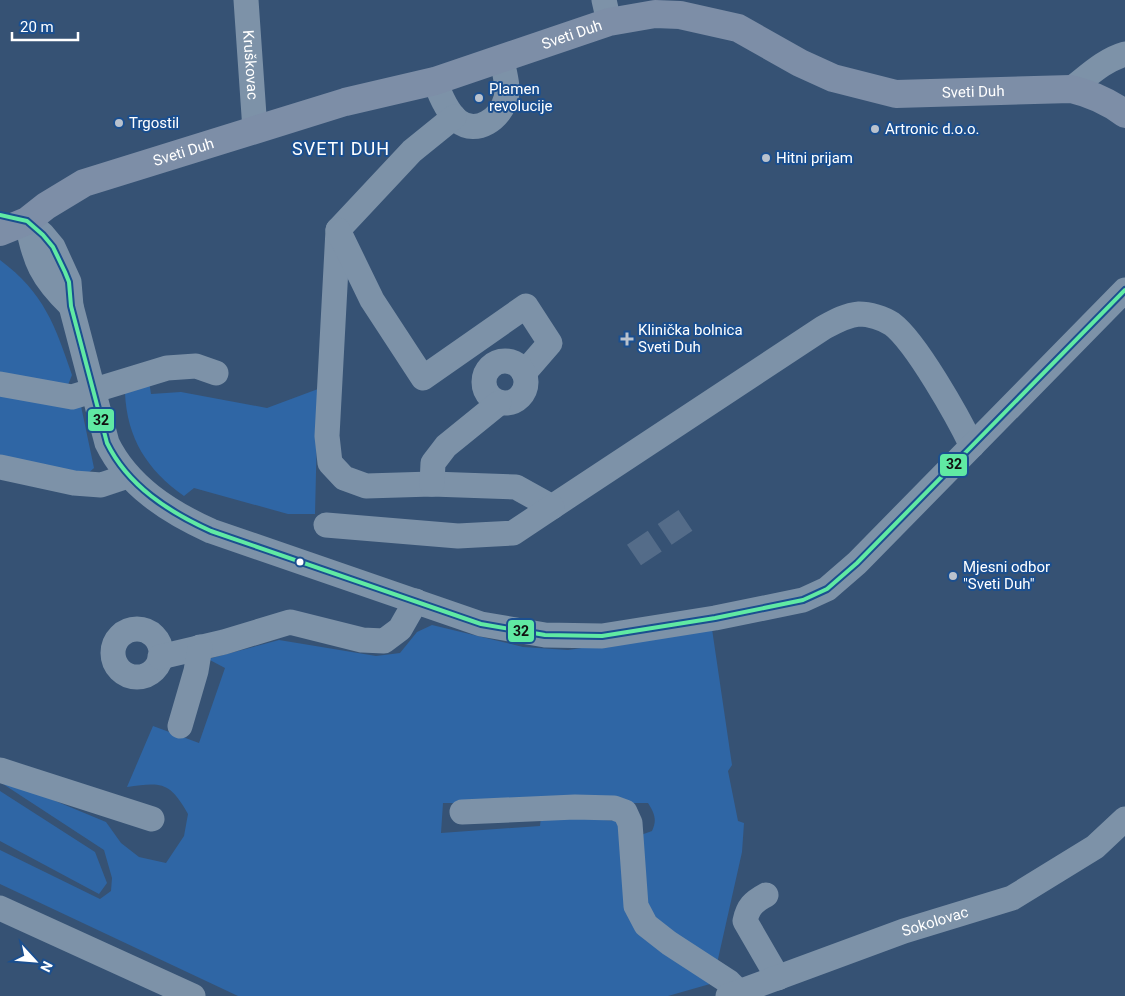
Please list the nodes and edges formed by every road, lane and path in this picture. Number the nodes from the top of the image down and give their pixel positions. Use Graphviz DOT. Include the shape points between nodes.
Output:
graph roads {
  1 [pos="246,0"];
  2 [pos="606,11"];
  3 [pos="1125,54"];
  4 [pos="502,60"];
  5 [pos="435,81"];
  6 [pos="1072,89"];
  7 [pos="1125,114"];
  8 [pos="454,117"];
  9 [pos="255,130"];
  10 [pos="0,215"];
  11 [pos="26,221"];
  12 [pos="338,230"];
  13 [pos="0,232"];
  14 [pos="1125,290"];
  15 [pos="474,341"];
  16 [pos="491,366"];
  17 [pos="216,372"];
  18 [pos="524,373"];
  19 [pos="0,384"];
  20 [pos="94,391"];
  21 [pos="499,403"];
  22 [pos="972,446"];
  23 [pos="0,467"];
  24 [pos="128,476"];
  25 [pos="432,484"];
  26 [pos="552,507"];
  27 [pos="326,525"];
  28 [pos="416,601"];
  29 [pos="200,647"];
  30 [pos="160,657"];
  31 [pos="180,726"];
  32 [pos="0,770"];
  33 [pos="462,812"];
  34 [pos="152,819"];
  35 [pos="1125,819"];
  36 [pos="766,895"];
  37 [pos="0,908"];
  38 [pos="778,978"];
  39 [pos="733,994"];
  40 [pos="193,996"];
  1 -- 9 [label="street, Kruškovac"];
  2 -- 4 [label="main road, Sveti Duh"];
  2 -- 6 [label="main road, Sveti Duh" via="680,15 721,23 738,28 833,78 896,94"];
  3 -- 6 [label="street" via="1094,70"];
  4 -- 5 [label="main road, Sveti Duh"];
  4 -- 8 [label="street" via="506,98 494,118 473,126 460,123"];
  5 -- 8 [label="street"];
  5 -- 9 [label="main road, Sveti Duh" via="346,102"];
  6 -- 7 [label="main road, Sveti Duh" via="1097,96"];
  8 -- 12 [label="street" via="412,150"];
  9 -- 11 [label="main road, Sveti Duh" via="84,183"];
  10 -- 11 [label="main road"];
  11 -- 13 [label="main road, Sveti Duh"];
  11 -- 20 [label="street" via="53,247 69,282 71,306"];
  12 -- 15 [label="street" via="372,300 423,378"];
  12 -- 25 [label="street" via="327,436 330,463 344,478 366,486"];
  14 -- 22 [label="street"];
  15 -- 16 [label="street"];
  15 -- 18 [label="street" via="526,306 550,343"];
  16 -- 18 [label="street" via="498,362 512,362"];
  16 -- 21 [label="street" via="485,374 484,388 487,395"];
  17 -- 20 [label="street" via="196,366 167,368"];
  18 -- 21 [label="street" via="526,380 522,395 510,403"];
  19 -- 20 [label="street" via="72,397"];
  20 -- 24 [label="street" via="107,443 115,461"];
  21 -- 25 [label="street" via="446,446 433,463"];
  22 -- 26 [label="street" via="958,417 906,338 891,324 858,314 823,328"];
  22 -- 28 [label="street" via="857,563 827,589 803,600 602,636 545,635 481,624"];
  23 -- 24 [label="street" via="98,485"];
  24 -- 28 [label="street" via="168,509 211,531"];
  25 -- 26 [label="street" via="516,488"];
  26 -- 27 [label="street" via="513,533 458,536"];
  28 -- 29 [label="street" via="400,630 384,641 362,640 290,622"];
  29 -- 30 [label="street"];
  29 -- 31 [label="street"];
  32 -- 34 [label="street"];
  33 -- 39 [label="street" via="614,808 625,812 630,823 636,906 646,924 669,944 729,982"];
  35 -- 38 [label="street, Sokolovac" via="1095,848 1012,898 904,931"];
  36 -- 38 [label="street" via="747,909 745,921"];
  37 -- 40 [label="street"];
  38 -- 39 [label="street, Sokolovac"];
}
